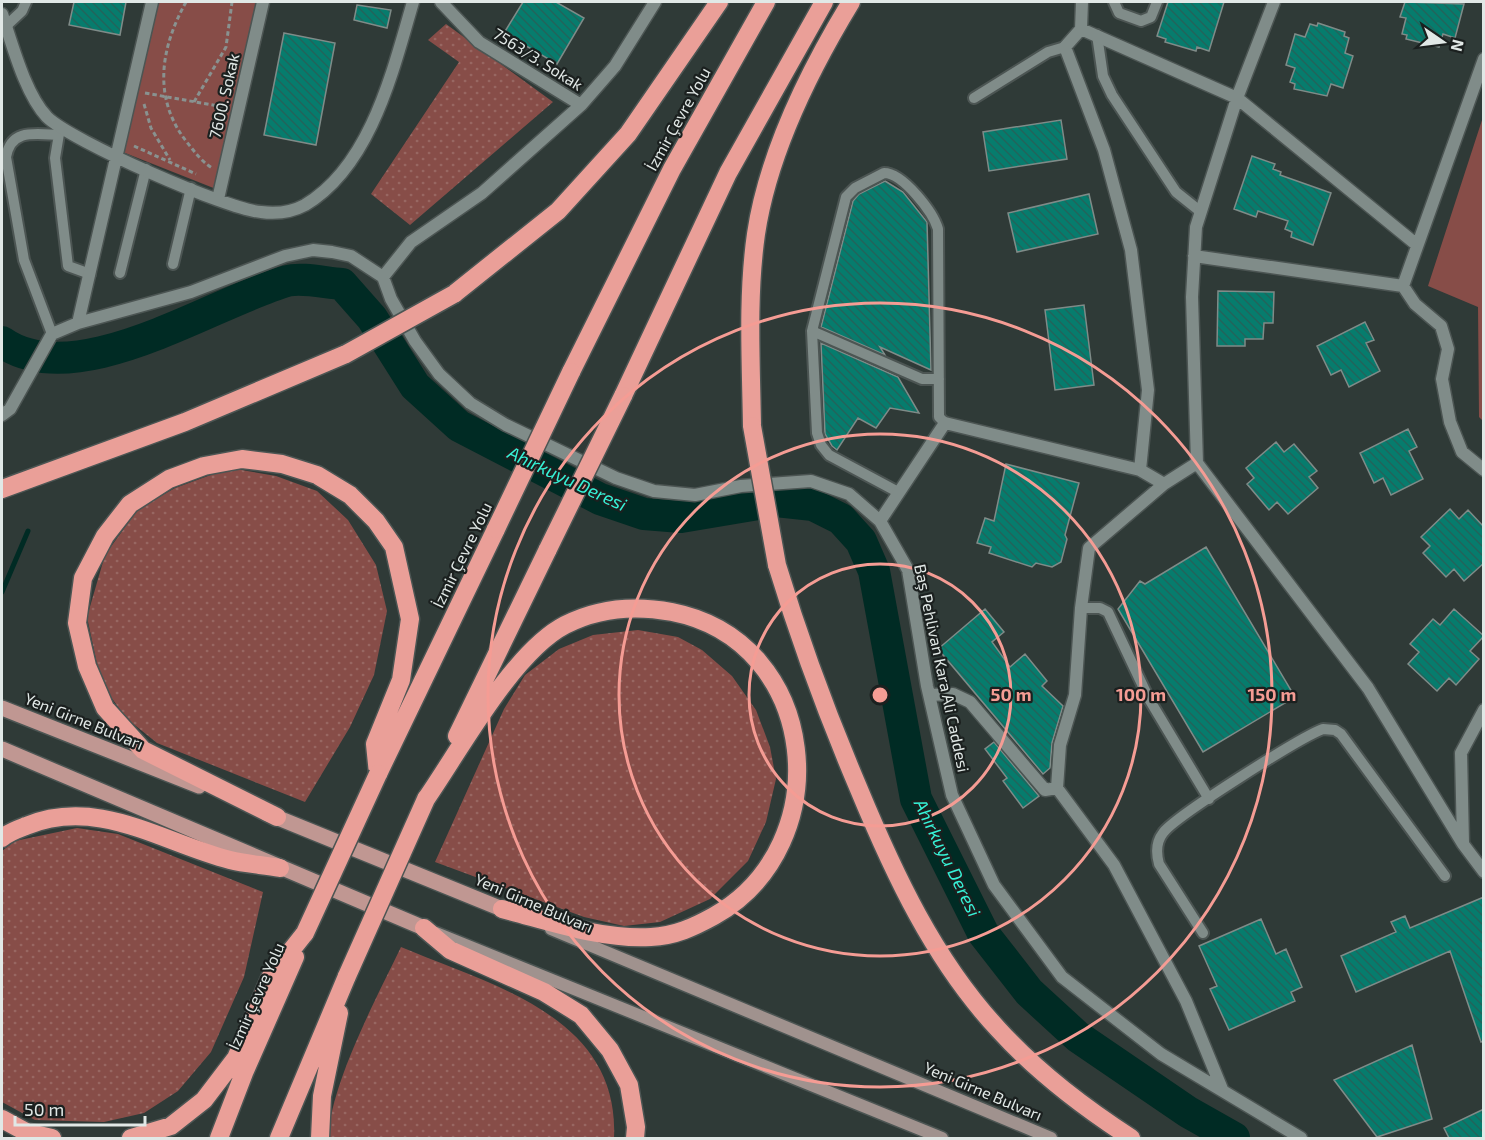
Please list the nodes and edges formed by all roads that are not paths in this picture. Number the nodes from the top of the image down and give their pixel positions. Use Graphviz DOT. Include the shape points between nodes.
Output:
graph roads {
  1 [pos="26,2"];
  2 [pos="152,2"];
  3 [pos="263,2"];
  4 [pos="413,2"];
  5 [pos="441,2"];
  6 [pos="655,2"];
  7 [pos="719,2"];
  8 [pos="766,2"];
  9 [pos="824,2"];
  10 [pos="851,2"];
  11 [pos="1082,2"];
  12 [pos="1114,2"];
  13 [pos="1157,2"];
  14 [pos="1274,2"];
  15 [pos="2,14"];
  16 [pos="6,27"];
  17 [pos="1081,29"];
  18 [pos="1097,35"];
  19 [pos="1065,47"];
  20 [pos="1484,59"];
  21 [pos="1479,88"];
  22 [pos="975,98"];
  23 [pos="1237,98"];
  24 [pos="581,105"];
  25 [pos="59,130"];
  26 [pos="118,157"];
  27 [pos="146,170"];
  28 [pos="191,188"];
  29 [pos="218,199"];
  30 [pos="1201,212"];
  31 [pos="1417,245"];
  32 [pos="1194,256"];
  33 [pos="173,264"];
  34 [pos="120,273"];
  35 [pos="90,274"];
  36 [pos="383,277"];
  37 [pos="1403,286"];
  38 [pos="78,323"];
  39 [pos="812,331"];
  40 [pos="50,337"];
  41 [pos="939,379"];
  42 [pos="2,415"];
  43 [pos="945,423"];
  44 [pos="1197,463"];
  45 [pos="1140,470"];
  46 [pos="1484,470"];
  47 [pos="1164,484"];
  48 [pos="2,489"];
  49 [pos="898,492"];
  50 [pos="880,521"];
  51 [pos="1081,608"];
  52 [pos="929,695"];
  53 [pos="2,708"];
  54 [pos="1484,710"];
  55 [pos="2,749"];
  56 [pos="378,774"];
  57 [pos="1057,788"];
  58 [pos="1209,799"];
  59 [pos="426,800"];
  60 [pos="277,817"];
  61 [pos="2,838"];
  62 [pos="1463,844"];
  63 [pos="280,868"];
  64 [pos="1484,872"];
  65 [pos="1445,876"];
  66 [pos="502,909"];
  67 [pos="424,928"];
  68 [pos="305,933"];
  69 [pos="1203,933"];
  70 [pos="347,976"];
  71 [pos="1222,1089"];
  72 [pos="2,1119"];
  73 [pos="52,1138"];
  74 [pos="131,1138"];
  75 [pos="219,1138"];
  76 [pos="279,1138"];
  77 [pos="320,1138"];
  78 [pos="635,1138"];
  79 [pos="942,1138"];
  80 [pos="1051,1138"];
  81 [pos="1131,1138"];
  82 [pos="1301,1138"];
  1 -- 16 [label="lane"];
  2 -- 26 [label="street"];
  3 -- 29 [label="street, 7600. Sokak"];
  4 -- 29 [label="street" via="395,64 361,145 339,178 303,206 283,213 259,212"];
  5 -- 24 [label="street, 7563/3. Sokak" via="479,42"];
  6 -- 24 [label="street, 7563/3. Sokak" via="615,66"];
  7 -- 48 [label="highway, bridge" via="628,134 574,194 454,294 346,354 185,422"];
  8 -- 56 [label="highway, İzmir Çevre Yolu, bridge" via="672,169"];
  9 -- 59 [label="highway, bridge" via="728,173"];
  10 -- 81 [label="highway, bridge" via="795,111 773,169 756,232 751,301 752,426 777,565 834,730 918,920 963,988 1040,1072"];
  11 -- 17 [label="street"];
  12 -- 13 [label="lane" via="1119,13 1141,21 1151,16"];
  14 -- 23 [label="street"];
  15 -- 16 [label="street"];
  16 -- 25 [label="street" via="24,78"];
  17 -- 18 [label="street"];
  17 -- 19 [label="street"];
  18 -- 23 [label="street"];
  18 -- 30 [label="lane" via="1103,76 1112,95 1176,192"];
  19 -- 22 [label="lane" via="1048,52"];
  19 -- 45 [label="street" via="1104,150 1131,250 1148,390"];
  20 -- 21 [label="street"];
  21 -- 31 [label="street"];
  23 -- 30 [label="street"];
  23 -- 31 [label="street"];
  24 -- 36 [label="street" via="482,193 411,242"];
  25 -- 26 [label="street"];
  25 -- 35 [label="lane" via="55,158 68,266"];
  25 -- 40 [label="lane" via="20,135 10,143 6,157 24,260"];
  26 -- 27 [label="street"];
  26 -- 35 [label="street"];
  27 -- 28 [label="street"];
  27 -- 34 [label="lane"];
  28 -- 29 [label="street"];
  28 -- 33 [label="lane"];
  30 -- 32 [label="street"];
  31 -- 37 [label="street"];
  32 -- 37 [label="street"];
  32 -- 44 [label="street"];
  35 -- 38 [label="street"];
  36 -- 38 [label="street" via="351,256 313,250 285,256 191,292"];
  36 -- 50 [label="street, Baş Pehlivan Kara Ali Caddesi" via="391,299 439,374 470,403 506,425 616,478 654,491 695,495 741,486 811,481 849,495"];
  37 -- 46 [label="street" via="1414,304 1441,326 1448,350 1442,379 1450,422 1462,452"];
  38 -- 40 [label="street"];
  39 -- 41 [label="lane" via="922,379"];
  39 -- 41 [label="lane" via="846,197 879,174 894,174 931,212 938,229"];
  39 -- 49 [label="lane" via="821,445 829,455"];
  40 -- 42 [label="street" via="10,408"];
  41 -- 43 [label="lane" via="939,417"];
  43 -- 45 [label="street"];
  43 -- 49 [label="street"];
  44 -- 47 [label="street"];
  44 -- 62 [label="street" via="1368,688"];
  45 -- 47 [label="street"];
  47 -- 51 [label="street" via="1089,548"];
  49 -- 50 [label="street"];
  50 -- 52 [label="street, Baş Pehlivan Kara Ali Caddesi" via="908,570"];
  51 -- 57 [label="street" via="1075,695 1060,745"];
  51 -- 58 [label="lane" via="1108,612 1149,699"];
  52 -- 57 [label="street" via="953,694 970,702 1045,790"];
  52 -- 71 [label="street, Baş Pehlivan Kara Ali Caddesi" via="952,795 994,885 1007,904 1062,977 1161,1054"];
  53 -- 60 [label="main road, Yeni Girne Bulvarı"];
  54 -- 62 [label="street" via="1461,753"];
  55 -- 63 [label="main road"];
  56 -- 60 [label="highway" via="375,744 401,680 410,619 394,547 350,495 317,475 282,464 242,459 204,466 168,479 130,504 105,536 83,578 77,623 87,666 105,708 143,750"];
  56 -- 68 [label="highway, İzmir Çevre Yolu, bridge"];
  57 -- 71 [label="street" via="1114,865 1186,1001"];
  58 -- 65 [label="lane" via="1317,731 1335,730"];
  58 -- 69 [label="lane" via="1167,828 1157,851 1159,864"];
  59 -- 66 [label="highway" via="520,660 563,626 592,614 651,608 685,615 722,631 750,652 777,688 793,727 799,780 788,833 768,869 736,903 689,930 651,937 594,933"];
  59 -- 70 [label="highway, bridge"];
  60 -- 66 [label="main road, Yeni Girne Bulvarı"];
  61 -- 63 [label="highway" via="42,820 102,818 230,860"];
  62 -- 64 [label="street"];
  63 -- 67 [label="main road"];
  66 -- 80 [label="main road, Yeni Girne Bulvarı"];
  67 -- 78 [label="highway" via="450,950 544,993 581,1015 610,1050 629,1085"];
  67 -- 79 [label="main road"];
  68 -- 74 [label="highway" via="271,976 236,1058 204,1100 171,1125"];
  68 -- 75 [label="highway, İzmir Çevre Yolu"];
  70 -- 76 [label="highway"];
  70 -- 77 [label="highway" via="322,1096"];
  71 -- 82 [label="street, Baş Pehlivan Kara Ali Caddesi"];
  72 -- 73 [label="highway" via="26,1132"];
}
